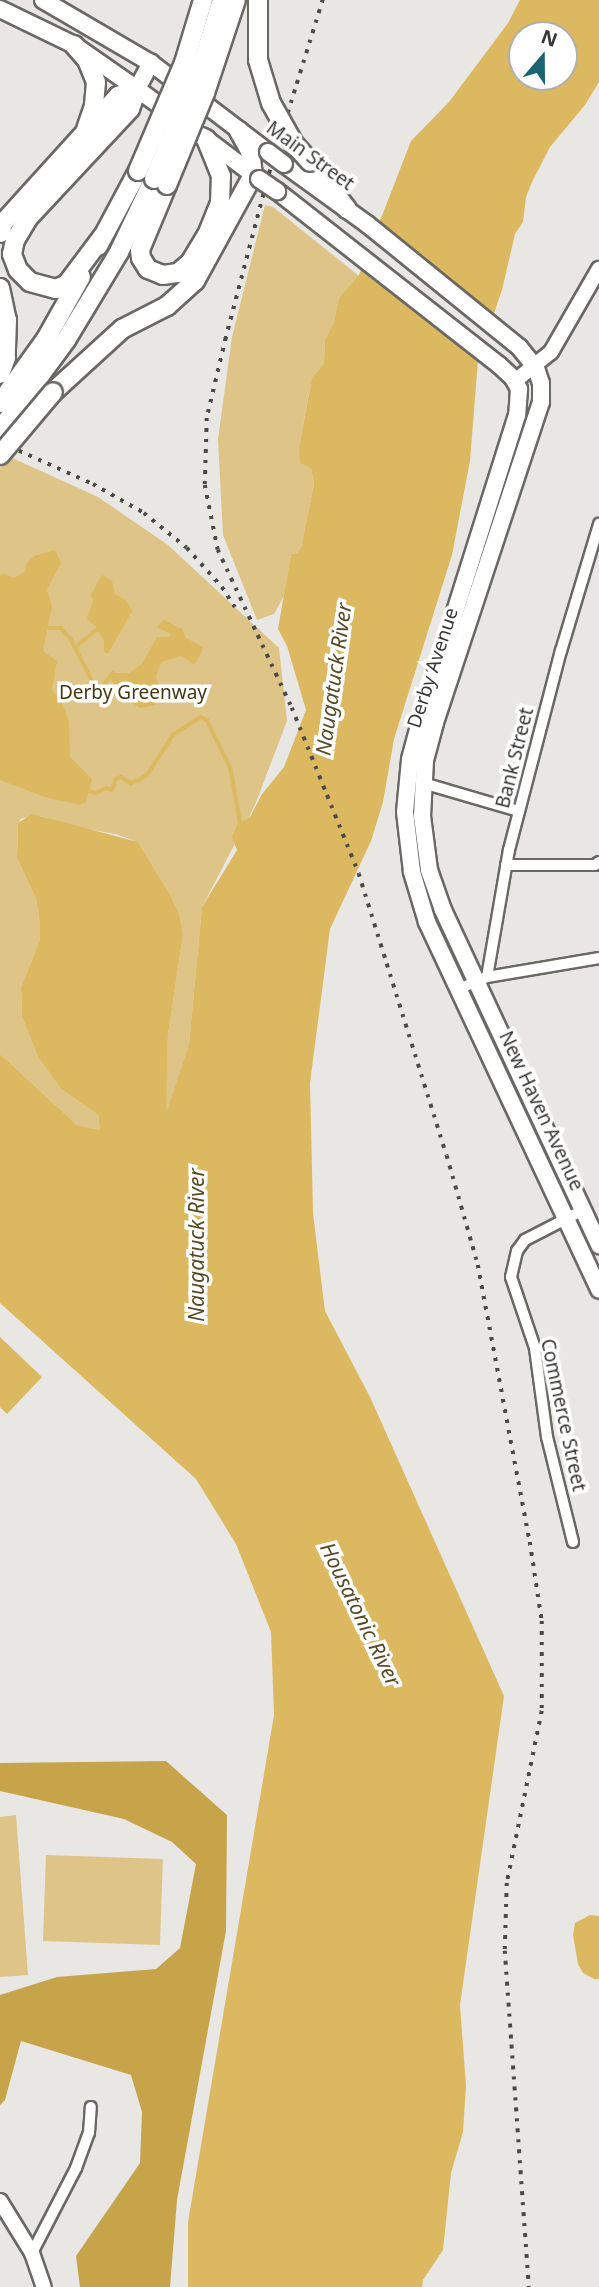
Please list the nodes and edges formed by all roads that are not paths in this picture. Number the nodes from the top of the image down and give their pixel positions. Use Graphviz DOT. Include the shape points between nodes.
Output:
graph roads {
  1 [pos="43,0"];
  2 [pos="203,0"];
  3 [pos="222,0"];
  4 [pos="236,0"];
  5 [pos="258,0"];
  6 [pos="0,9"];
  7 [pos="74,45"];
  8 [pos="151,63"];
  9 [pos="138,89"];
  10 [pos="239,131"];
  11 [pos="206,139"];
  12 [pos="79,141"];
  13 [pos="256,177"];
  14 [pos="161,182"];
  15 [pos="347,209"];
  16 [pos="0,233"];
  17 [pos="103,236"];
  18 [pos="599,270"];
  19 [pos="0,288"];
  20 [pos="536,368"];
  21 [pos="0,374"];
  22 [pos="515,381"];
  23 [pos="2,400"];
  24 [pos="0,430"];
  25 [pos="0,455"];
  26 [pos="599,524"];
  27 [pos="479,538"];
  28 [pos="496,544"];
  29 [pos="435,701"];
  30 [pos="423,783"];
  31 [pos="519,811"];
  32 [pos="599,862"];
  33 [pos="506,865"];
  34 [pos="599,958"];
  35 [pos="483,979"];
  36 [pos="461,988"];
  37 [pos="583,1210"];
  38 [pos="567,1217"];
  39 [pos="599,1245"];
  40 [pos="599,1290"];
  41 [pos="573,1542"];
  42 [pos="91,2107"];
  43 [pos="0,2202"];
  44 [pos="32,2253"];
  45 [pos="44,2287"];
  1 -- 8 [label="main road, Main Street"];
  2 -- 17 [label="highway, bridge" via="184,63 138,171"];
  3 -- 14 [label="highway, bridge"];
  4 -- 14 [label="highway, bridge" via="205,93"];
  5 -- 15 [label="highway, bridge" via="258,61 271,103 294,144"];
  6 -- 7 [label="main road"];
  7 -- 9 [label="main road"];
  7 -- 12 [label="highway" via="87,60 96,82 91,118"];
  8 -- 9 [label="main road"];
  8 -- 10 [label="main road, Main Street"];
  9 -- 11 [label="main road"];
  9 -- 12 [label="highway" via="118,96"];
  9 -- 17 [label="highway" via="130,109 27,218 12,254 18,270 30,282 56,289 68,284"];
  10 -- 13 [label="highway"];
  10 -- 15 [label="main road, Main Street, bridge"];
  11 -- 13 [label="main road"];
  11 -- 14 [label="highway" via="221,176 220,203 199,250 185,269 171,275 148,269 140,250"];
  12 -- 16 [label="highway"];
  13 -- 22 [label="main road, bridge" via="357,252"];
  13 -- 25 [label="highway, bridge" via="195,281 167,306 122,329 53,392"];
  14 -- 24 [label="highway" via="66,340"];
  15 -- 20 [label="main road, Main Street" via="493,325"];
  17 -- 23 [label="highway" via="46,340"];
  18 -- 20 [label="main road" via="551,352"];
  19 -- 21 [label="highway" via="7,320 6,358"];
  20 -- 22 [label="main road"];
  20 -- 28 [label="main road, Derby Avenue" via="542,400"];
  22 -- 27 [label="main road, Derby Avenue" via="520,402"];
  26 -- 31 [label="street, Bank Street"];
  27 -- 28 [label="main road"];
  27 -- 29 [label="main road, Derby Avenue"];
  28 -- 29 [label="main road, Derby Avenue"];
  29 -- 30 [label="main road, Derby Avenue"];
  29 -- 36 [label="main road, Derby Avenue" via="410,760 405,812 412,872 427,922"];
  30 -- 31 [label="street"];
  30 -- 35 [label="main road, Derby Avenue" via="429,870 443,910"];
  31 -- 33 [label="street, Bank Street"];
  32 -- 33 [label="street"];
  33 -- 35 [label="street, Bank Street"];
  34 -- 35 [label="street"];
  35 -- 36 [label="street"];
  35 -- 37 [label="main road, New Haven Avenue"];
  36 -- 38 [label="main road, New Haven Avenue"];
  37 -- 38 [label="street, Commerce Street"];
  37 -- 39 [label="main road, New Haven Avenue"];
  38 -- 40 [label="main road, New Haven Avenue"];
  38 -- 41 [label="street, Commerce Street" via="521,1245 510,1277 535,1348 547,1437"];
  42 -- 44 [label="street" via="89,2133 76,2168"];
  43 -- 44 [label="main road"];
  44 -- 45 [label="main road"];
}
